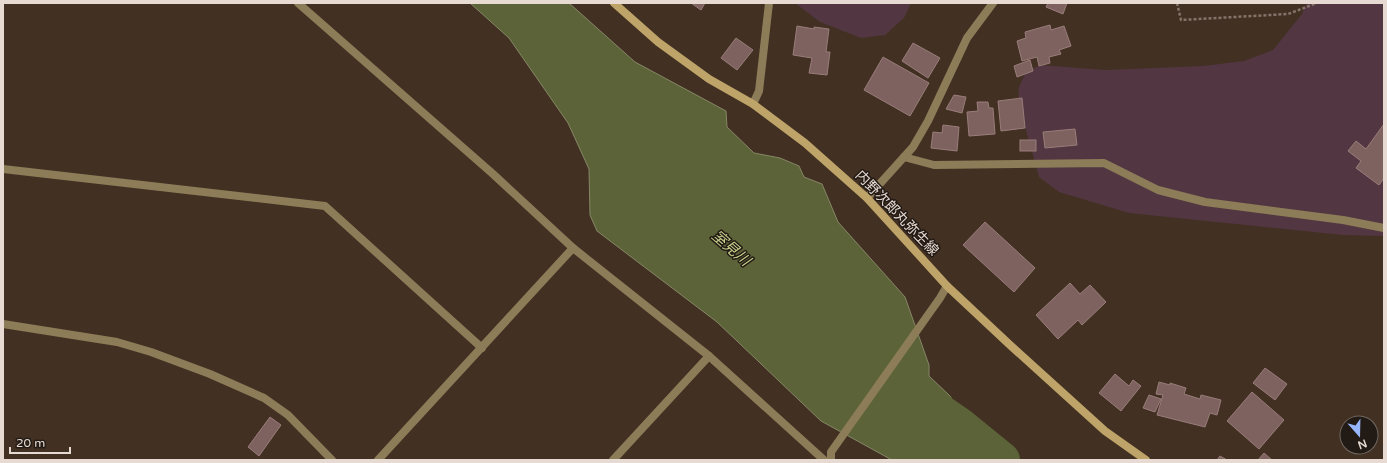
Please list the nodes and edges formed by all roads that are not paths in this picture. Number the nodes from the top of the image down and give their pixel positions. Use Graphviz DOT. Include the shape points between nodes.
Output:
graph roads {
  1 [pos="298,3"];
  2 [pos="614,3"];
  3 [pos="769,3"];
  4 [pos="994,3"];
  5 [pos="753,104"];
  6 [pos="904,157"];
  7 [pos="3,169"];
  8 [pos="867,198"];
  9 [pos="1384,228"];
  10 [pos="573,248"];
  11 [pos="947,286"];
  12 [pos="3,324"];
  13 [pos="482,348"];
  14 [pos="709,356"];
  15 [pos="831,456"];
  16 [pos="332,460"];
  17 [pos="378,460"];
  18 [pos="613,460"];
  19 [pos="824,460"];
  20 [pos="1146,460"];
  1 -- 10 [label="street" via="493,174"];
  2 -- 5 [label="main road, 内野次郎丸弥生線" via="658,42 709,79"];
  3 -- 5 [label="street" via="759,91"];
  4 -- 6 [label="street" via="967,38 928,121"];
  5 -- 8 [label="main road, 内野次郎丸弥生線" via="805,143"];
  6 -- 8 [label="street"];
  6 -- 9 [label="street" via="934,165 1104,163 1158,190 1205,202 1343,220"];
  7 -- 13 [label="street" via="325,206"];
  8 -- 11 [label="main road, 内野次郎丸弥生線"];
  10 -- 13 [label="street"];
  10 -- 14 [label="street"];
  11 -- 15 [label="street"];
  11 -- 20 [label="main road, 内野次郎丸弥生線" via="1105,431"];
  12 -- 16 [label="street" via="116,342 210,374 264,398 288,415"];
  13 -- 17 [label="street"];
  14 -- 18 [label="street"];
  14 -- 19 [label="street"];
}
